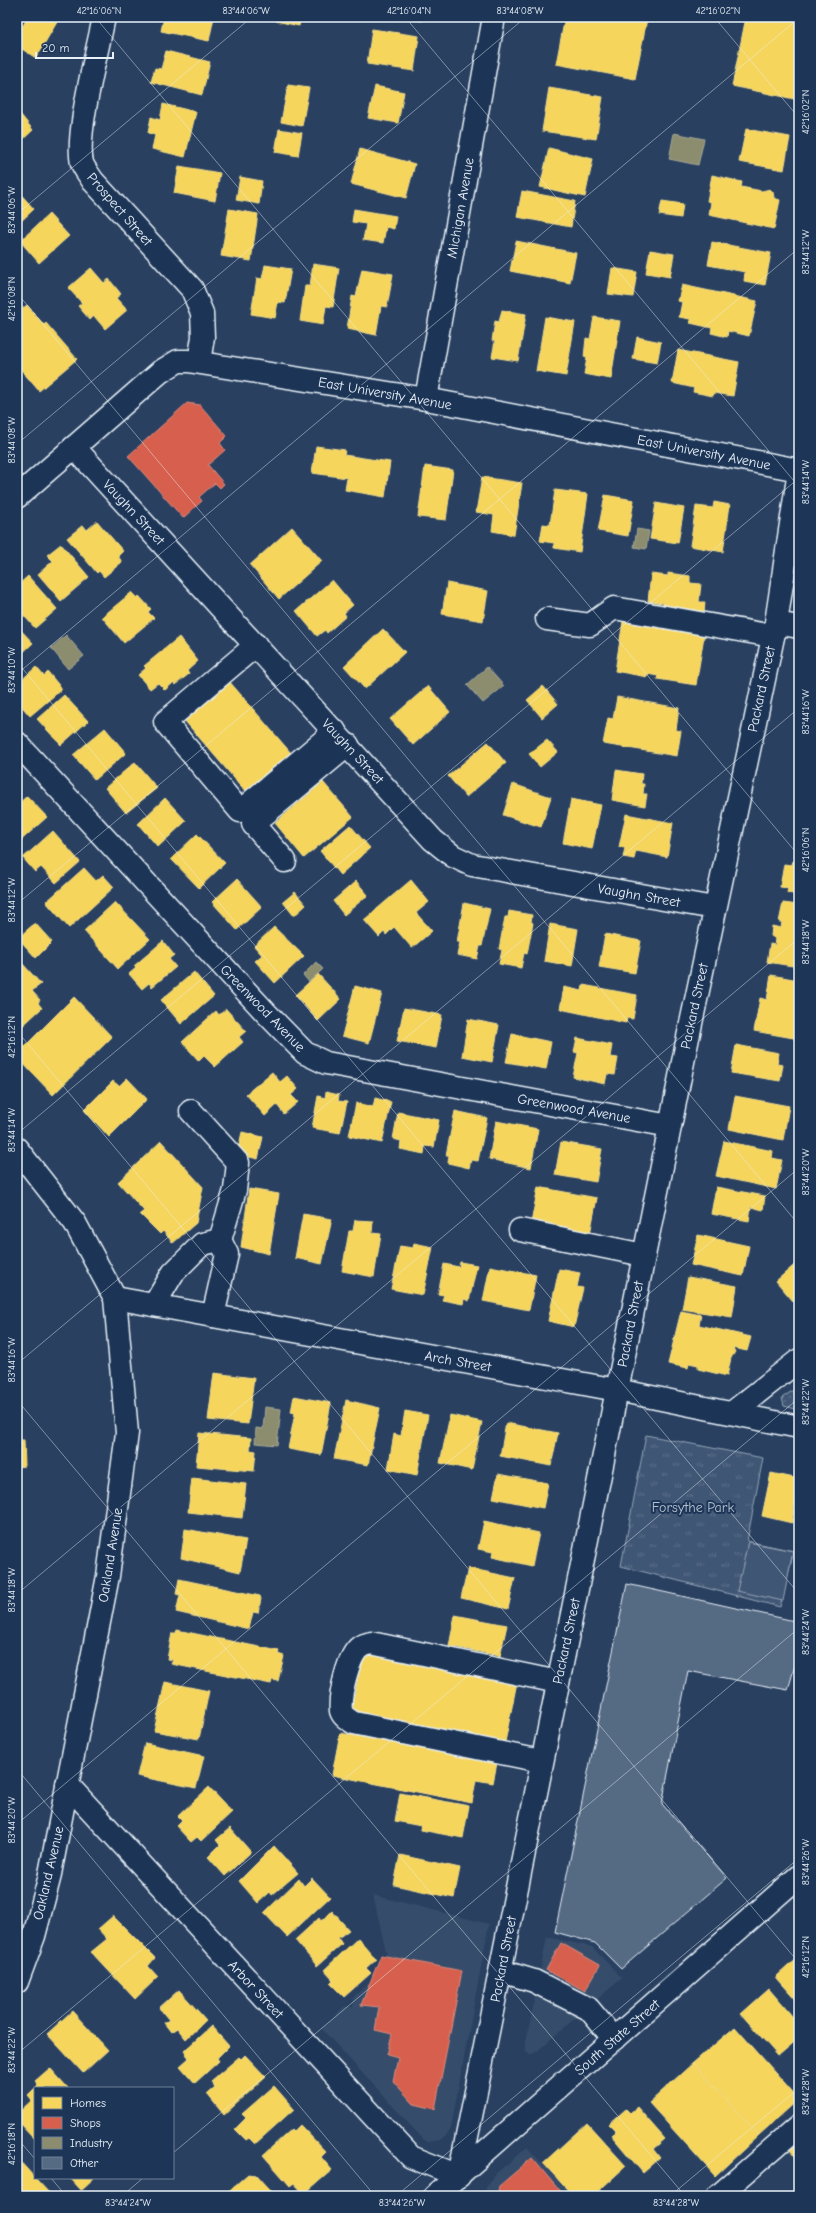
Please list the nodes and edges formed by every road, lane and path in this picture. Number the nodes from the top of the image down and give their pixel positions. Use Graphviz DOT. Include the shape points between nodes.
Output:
graph roads {
  1 [pos="104,17"];
  2 [pos="494,17"];
  3 [pos="199,362"];
  4 [pos="426,400"];
  5 [pos="74,447"];
  6 [pos="799,471"];
  7 [pos="17,497"];
  8 [pos="547,619"];
  9 [pos="799,627"];
  10 [pos="774,629"];
  11 [pos="256,645"];
  12 [pos="341,738"];
  13 [pos="17,743"];
  14 [pos="284,861"];
  15 [pos="714,908"];
  16 [pos="191,1111"];
  17 [pos="670,1126"];
  18 [pos="17,1149"];
  19 [pos="520,1230"];
  20 [pos="220,1240"];
  21 [pos="644,1255"];
  22 [pos="115,1298"];
  23 [pos="154,1305"];
  24 [pos="214,1316"];
  25 [pos="799,1360"];
  26 [pos="617,1390"];
  27 [pos="733,1412"];
  28 [pos="799,1427"];
  29 [pos="558,1682"];
  30 [pos="541,1761"];
  31 [pos="67,1784"];
  32 [pos="799,1876"];
  33 [pos="501,1971"];
  34 [pos="17,1982"];
  35 [pos="614,2039"];
  36 [pos="799,2126"];
  37 [pos="459,2176"];
  38 [pos="435,2196"];
  39 [pos="718,2196"];
  1 -- 3 [label="street, Prospect Street" via="84,124 82,163 94,181 192,290 202,313 203,337"];
  2 -- 4 [label="street, Michigan Avenue"];
  3 -- 4 [label="street, East University Avenue"];
  3 -- 5 [label="street, East University Avenue" via="178,361 168,366"];
  4 -- 6 [label="street, East University Avenue"];
  5 -- 7 [label="street, East University Avenue"];
  5 -- 11 [label="street, Vaughn Street"];
  6 -- 10 [label="street, Packard Street"];
  8 -- 10 [label="street" via="590,625 614,608"];
  9 -- 10 [label="street"];
  10 -- 15 [label="street, Packard Street"];
  11 -- 12 [label="street, Vaughn Street"];
  11 -- 12 [label="street" via="165,722 240,811"];
  12 -- 14 [label="street" via="253,824"];
  12 -- 15 [label="street, Vaughn Street" via="433,840 453,856 472,865"];
  13 -- 17 [label="street, Greenwood Avenue" via="305,1053 326,1063"];
  15 -- 17 [label="street, Packard Street"];
  16 -- 20 [label="street" via="238,1163 235,1190"];
  17 -- 21 [label="street, Packard Street"];
  18 -- 22 [label="street, Oakland Avenue" via="75,1223"];
  19 -- 21 [label="street"];
  20 -- 23 [label="street" via="202,1244 173,1273"];
  20 -- 24 [label="street" via="227,1254"];
  21 -- 26 [label="street, Packard Street"];
  22 -- 23 [label="street, Arch Street"];
  22 -- 31 [label="street, Oakland Avenue" via="127,1433 108,1576"];
  23 -- 24 [label="street, Arch Street"];
  24 -- 26 [label="street, Arch Street"];
  25 -- 27 [label="street"];
  26 -- 27 [label="street, Arch Street"];
  26 -- 29 [label="street, Packard Street"];
  27 -- 28 [label="street, Arch Street"];
  29 -- 30 [label="street, Packard Street"];
  29 -- 30 [label="street" via="371,1642 360,1646 351,1657 341,1697 341,1712 346,1719 354,1723"];
  30 -- 33 [label="street, Packard Street"];
  31 -- 34 [label="street, Oakland Avenue" via="49,1879 34,1936"];
  31 -- 37 [label="street, Arbor Street" via="411,2157"];
  32 -- 35 [label="street, South State Street"];
  33 -- 35 [label="street" via="534,1981 589,2009"];
  33 -- 37 [label="street, Packard Street"];
  35 -- 37 [label="street, South State Street"];
  36 -- 39 [label="street"];
  37 -- 38 [label="street, South State Street"];
}
